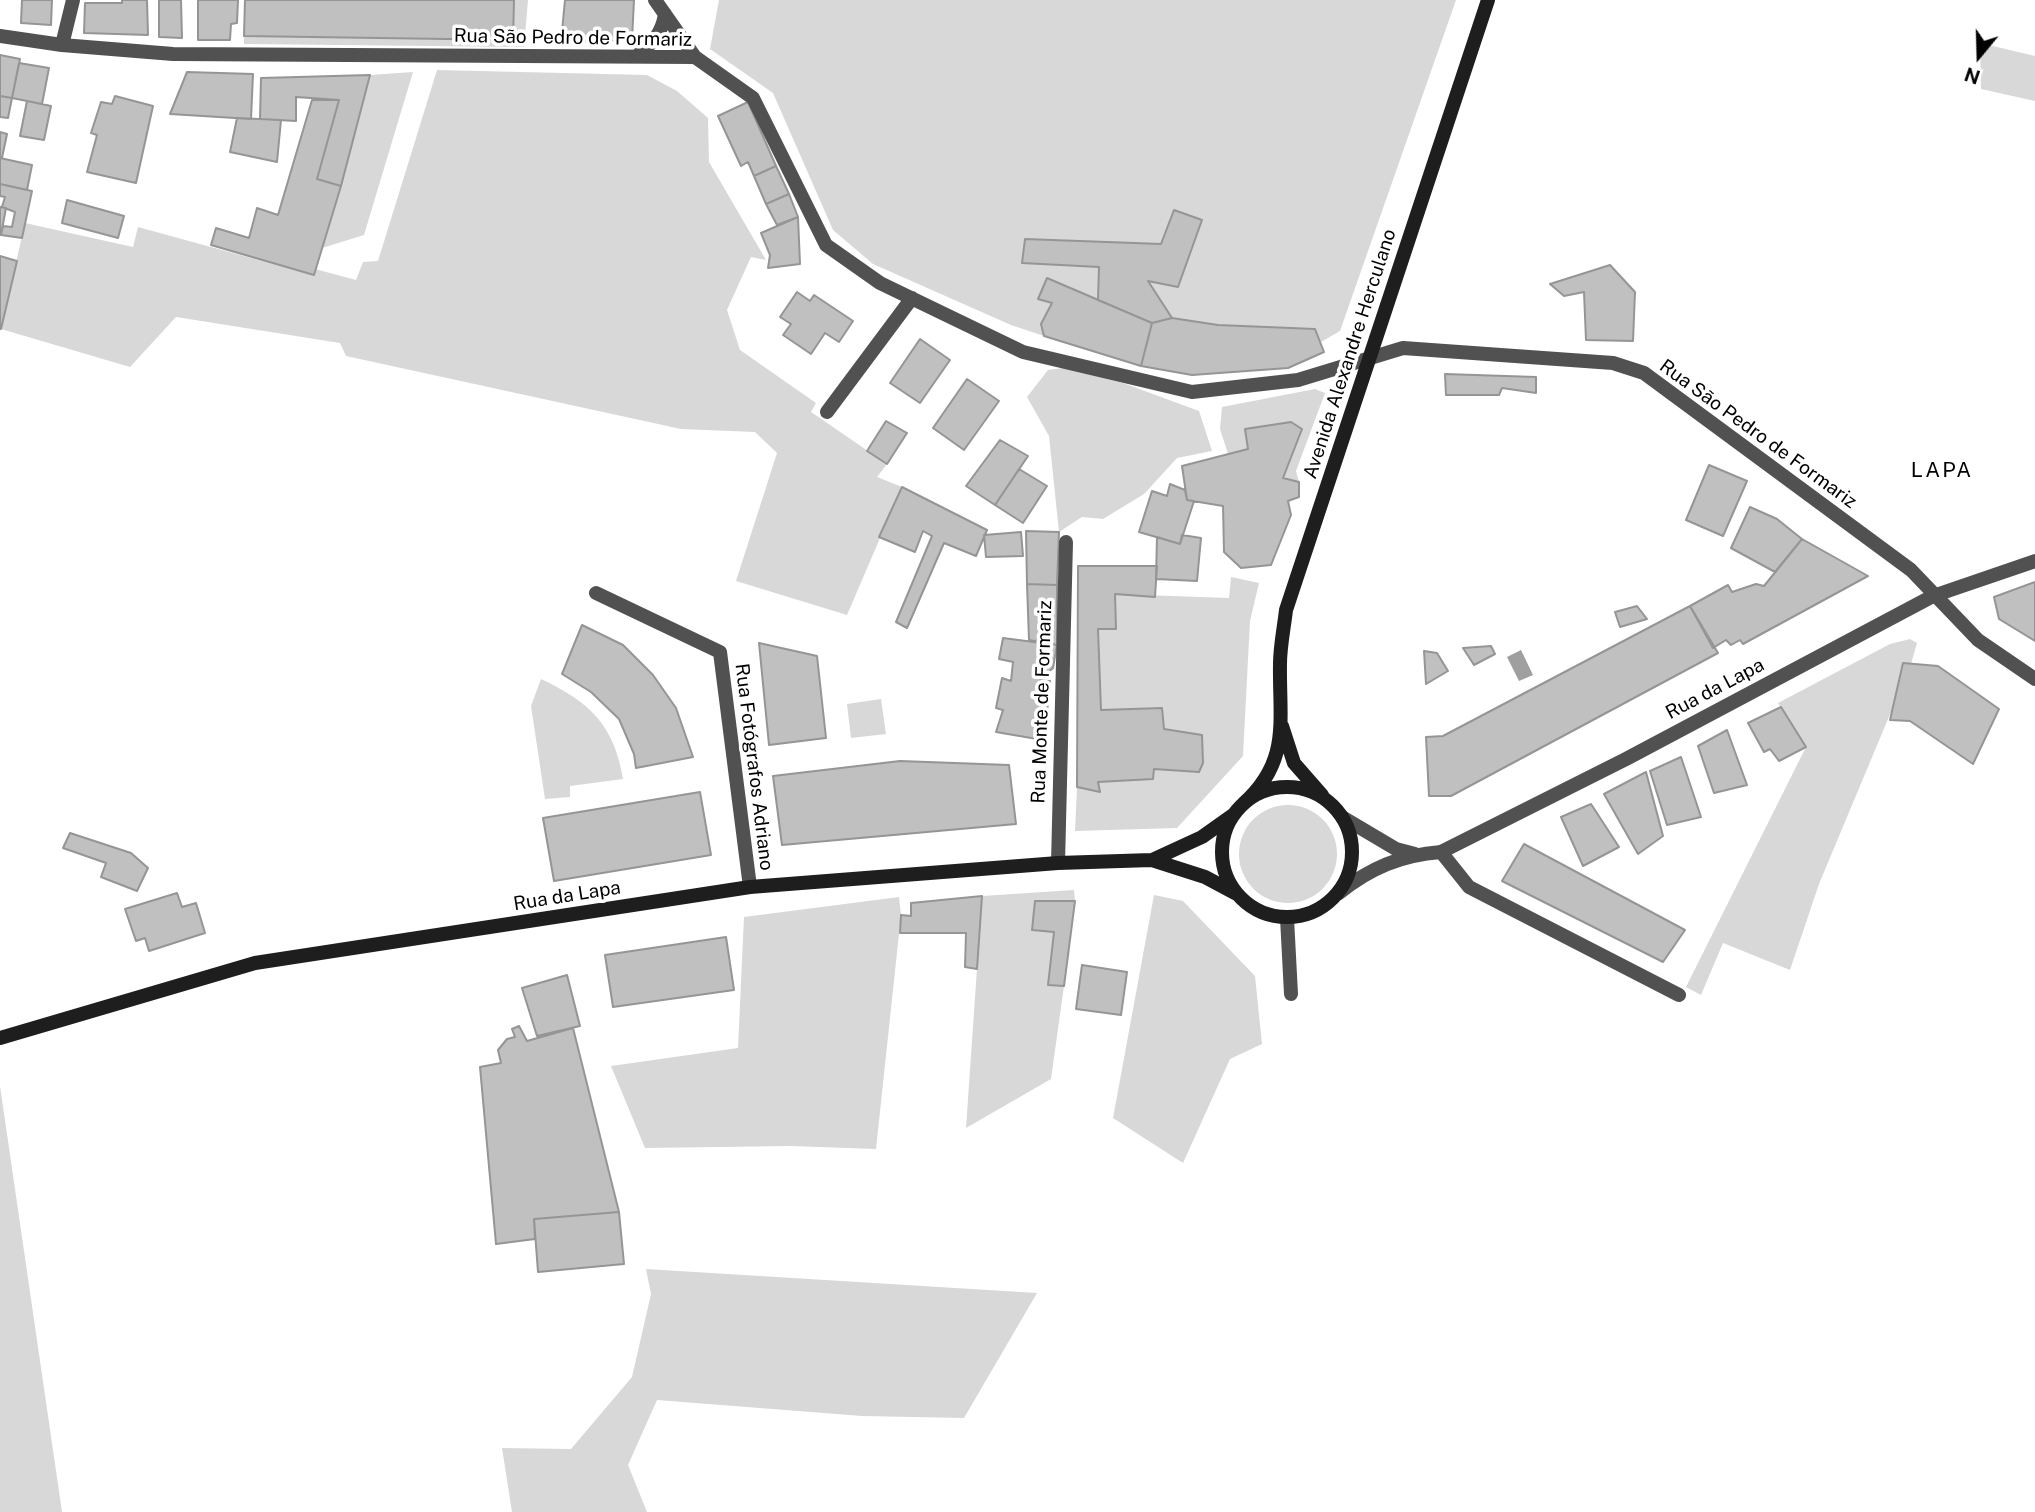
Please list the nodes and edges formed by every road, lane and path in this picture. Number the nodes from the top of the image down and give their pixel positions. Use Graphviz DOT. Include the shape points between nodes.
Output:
graph roads {
  1 [pos="73,0"];
  2 [pos="655,0"];
  3 [pos="1488,0"];
  4 [pos="665,14"];
  5 [pos="0,36"];
  6 [pos="62,45"];
  7 [pos="637,56"];
  8 [pos="695,57"];
  9 [pos="912,298"];
  10 [pos="1369,356"];
  11 [pos="827,412"];
  12 [pos="1066,542"];
  13 [pos="2035,561"];
  14 [pos="596,593"];
  15 [pos="1933,596"];
  16 [pos="2035,679"];
  17 [pos="1282,725"];
  18 [pos="1327,801"];
  19 [pos="1243,804"];
  20 [pos="1233,816"];
  21 [pos="1342,817"];
  22 [pos="1441,852"];
  23 [pos="1416,854"];
  24 [pos="1152,860"];
  25 [pos="1058,863"];
  26 [pos="750,887"];
  27 [pos="1339,893"];
  28 [pos="1236,894"];
  29 [pos="1287,918"];
  30 [pos="1291,994"];
  31 [pos="1679,995"];
  32 [pos="0,1038"];
  1 -- 6 [label="street"];
  2 -- 4 [label="street"];
  3 -- 10 [label="main road, Avenida Alexandre Herculano"];
  4 -- 7 [label="street" via="663,29"];
  4 -- 8 [label="street"];
  5 -- 6 [label="street, Rua São Pedro de Formariz"];
  6 -- 7 [label="street, Rua São Pedro de Formariz" via="173,54"];
  7 -- 8 [label="street, Rua São Pedro de Formariz"];
  8 -- 9 [label="street, Rua São Pedro de Formariz" via="753,98 826,245 880,283"];
  9 -- 10 [label="street, Rua São Pedro de Formariz" via="1023,352 1192,392 1298,380"];
  9 -- 11 [label="street"];
  10 -- 15 [label="street, Rua São Pedro de Formariz" via="1403,348 1613,363 1644,373 1911,570"];
  10 -- 17 [label="main road, Avenida Alexandre Herculano" via="1286,610 1280,663"];
  12 -- 25 [label="street, Rua Monte de Formariz"];
  13 -- 15 [label="street, Rua da Lapa"];
  14 -- 26 [label="street, Rua Fotógrafos Adriano" via="720,652"];
  15 -- 16 [label="street, Rua São Pedro de Formariz" via="1978,640"];
  15 -- 22 [label="street, Rua da Lapa"];
  17 -- 18 [label="main road, Avenida Alexandre Herculano" via="1294,763"];
  17 -- 19 [label="main road, Avenida Alexandre Herculano" via="1263,786"];
  18 -- 19 [label="main road" via="1294,787 1275,788"];
  18 -- 21 [label="main road"];
  19 -- 20 [label="main road"];
  20 -- 24 [label="main road, Rua da Lapa" via="1202,837"];
  20 -- 28 [label="main road" via="1222,844 1222,859"];
  21 -- 23 [label="street, Rua da Lapa" via="1396,849"];
  21 -- 27 [label="main road" via="1352,857"];
  22 -- 23 [label="street, Rua da Lapa"];
  22 -- 31 [label="street" via="1469,887"];
  23 -- 27 [label="street, Rua da Lapa" via="1365,873"];
  24 -- 25 [label="main road, Rua da Lapa"];
  24 -- 28 [label="main road, Rua da Lapa" via="1205,877"];
  25 -- 26 [label="main road, Rua da Lapa"];
  26 -- 32 [label="main road, Rua da Lapa" via="255,963"];
  27 -- 29 [label="main road" via="1307,915"];
  28 -- 29 [label="main road" via="1251,907"];
  29 -- 30 [label="street"];
}
